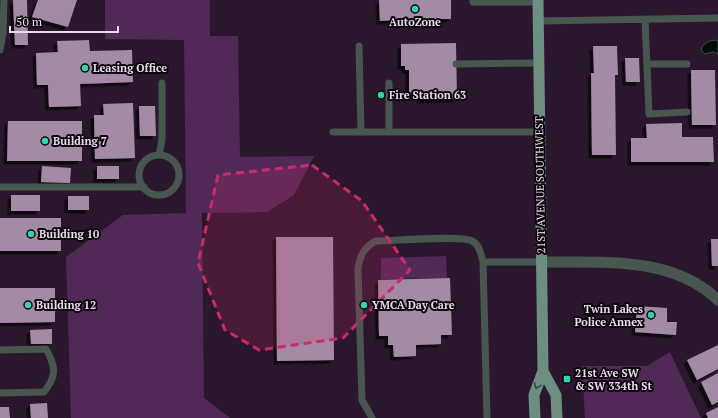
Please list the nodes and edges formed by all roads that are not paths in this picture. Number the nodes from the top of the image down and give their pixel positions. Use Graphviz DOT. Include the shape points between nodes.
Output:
graph roads {
  1 [pos="4,0"];
  2 [pos="474,0"];
  3 [pos="538,1"];
  4 [pos="718,18"];
  5 [pos="645,19"];
  6 [pos="538,20"];
  7 [pos="359,46"];
  8 [pos="0,50"];
  9 [pos="539,63"];
  10 [pos="456,64"];
  11 [pos="647,64"];
  12 [pos="687,64"];
  13 [pos="162,83"];
  14 [pos="389,83"];
  15 [pos="688,112"];
  16 [pos="333,132"];
  17 [pos="361,132"];
  18 [pos="389,132"];
  19 [pos="540,132"];
  20 [pos="159,156"];
  21 [pos="0,187"];
  22 [pos="144,187"];
  23 [pos="483,262"];
  24 [pos="541,262"];
  25 [pos="718,300"];
  26 [pos="0,350"];
  27 [pos="543,370"];
  28 [pos="0,393"];
  29 [pos="372,418"];
  30 [pos="487,418"];
  31 [pos="535,418"];
  32 [pos="556,418"];
  1 -- 8 [label="lane"];
  2 -- 3 [label="lane"];
  3 -- 6 [label="main road, 21ST AVENUE SOUTHWEST"];
  4 -- 5 [label="lane"];
  5 -- 6 [label="lane"];
  5 -- 11 [label="lane"];
  6 -- 9 [label="main road, 21ST AVENUE SOUTHWEST"];
  7 -- 17 [label="lane"];
  9 -- 10 [label="lane"];
  9 -- 19 [label="main road, 21ST AVENUE SOUTHWEST"];
  11 -- 12 [label="lane"];
  11 -- 15 [label="lane" via="649,114"];
  13 -- 20 [label="lane" via="162,140"];
  14 -- 18 [label="lane"];
  16 -- 17 [label="lane"];
  17 -- 18 [label="lane"];
  18 -- 19 [label="lane"];
  19 -- 24 [label="main road, 21ST AVENUE SOUTHWEST"];
  20 -- 22 [label="lane" via="147,160 142,165 140,178"];
  20 -- 22 [label="lane" via="166,157 176,165 177,183 174,189 162,194 150,193"];
  21 -- 22 [label="lane"];
  23 -- 24 [label="lane"];
  23 -- 29 [label="lane" via="478,246 468,240 376,242 365,249 358,268 362,400"];
  23 -- 30 [label="lane"];
  24 -- 25 [label="street" via="650,266 690,279"];
  24 -- 27 [label="main road, 21ST AVENUE SOUTHWEST"];
  26 -- 28 [label="lane" via="46,349 53,361 53,381 44,392"];
  27 -- 31 [label="main road, 21ST AVENUE SOUTHWEST, one-way" via="534,395"];
  27 -- 32 [label="main road, 21ST AVENUE SOUTHWEST" via="556,395"];
}
